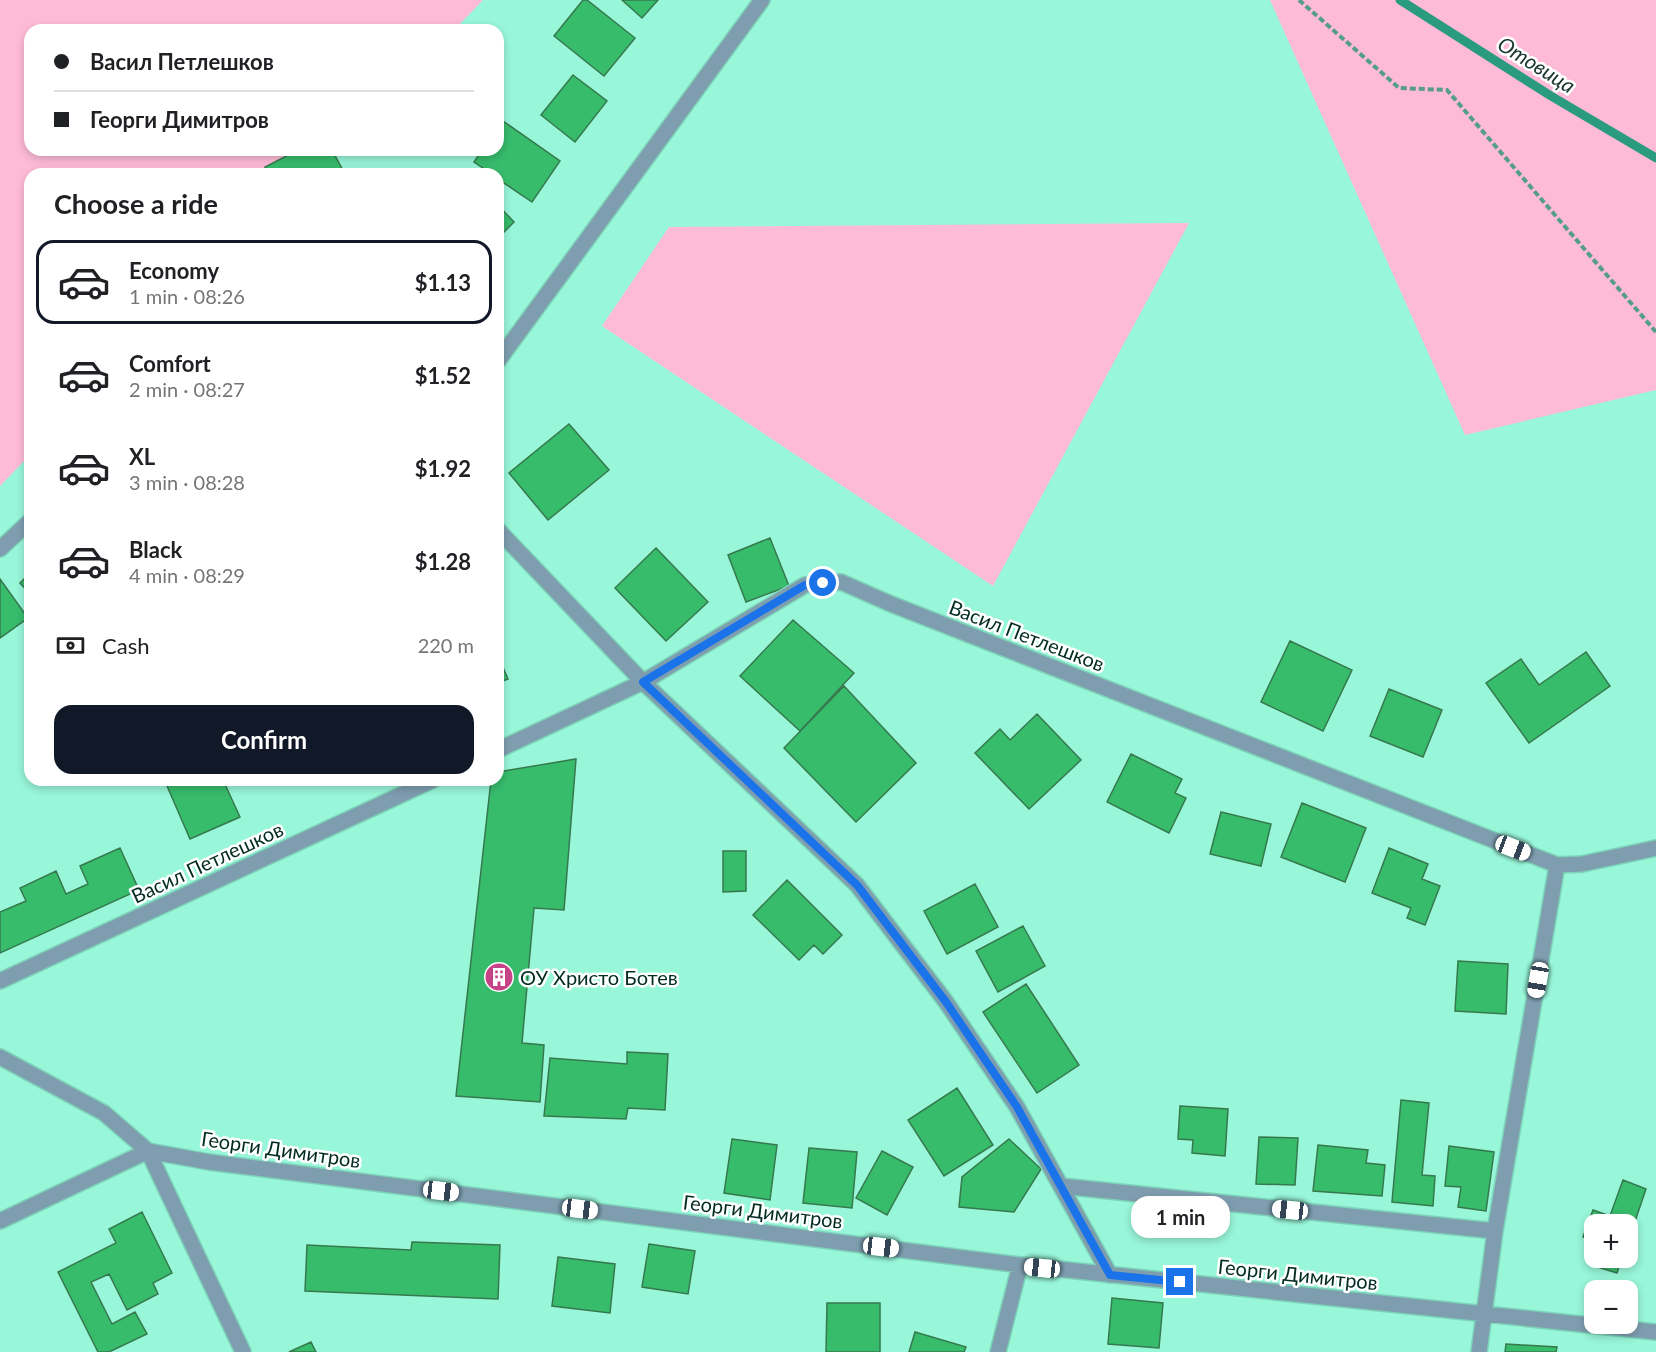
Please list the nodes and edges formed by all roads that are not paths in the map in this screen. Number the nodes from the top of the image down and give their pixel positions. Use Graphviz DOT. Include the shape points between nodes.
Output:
graph roads {
  1 [pos="762,0"];
  2 [pos="504,353"];
  3 [pos="24,527"];
  4 [pos="504,536"];
  5 [pos="0,549"];
  6 [pos="643,682"];
  7 [pos="504,747"];
  8 [pos="420,786"];
  9 [pos="1656,848"];
  10 [pos="1557,865"];
  11 [pos="0,981"];
  12 [pos="0,1056"];
  13 [pos="148,1151"];
  14 [pos="1061,1186"];
  15 [pos="0,1221"];
  16 [pos="1496,1231"];
  17 [pos="1020,1265"];
  18 [pos="1110,1275"];
  19 [pos="1484,1315"];
  20 [pos="1656,1332"];
  21 [pos="243,1352"];
  22 [pos="998,1352"];
  23 [pos="1479,1352"];
  1 -- 2 [label="street"];
  3 -- 5 [label="street"];
  4 -- 6 [label="street"];
  6 -- 7 [label="street, Васил Петлешков"];
  6 -- 10 [label="street, Васил Петлешков" via="805,585 841,582"];
  6 -- 14 [label="street" via="857,885 946,1002 1017,1107"];
  8 -- 11 [label="street, Васил Петлешков"];
  9 -- 10 [label="street" via="1582,864"];
  10 -- 16 [label="street"];
  12 -- 13 [label="street" via="104,1113"];
  13 -- 15 [label="street"];
  13 -- 17 [label="street, Георги Димитров"];
  13 -- 21 [label="street"];
  14 -- 16 [label="street"];
  14 -- 18 [label="street"];
  16 -- 19 [label="street"];
  17 -- 18 [label="street, Георги Димитров"];
  17 -- 22 [label="street"];
  18 -- 19 [label="street, Георги Димитров"];
  19 -- 20 [label="street, Георги Димитров"];
  19 -- 23 [label="street"];
}
